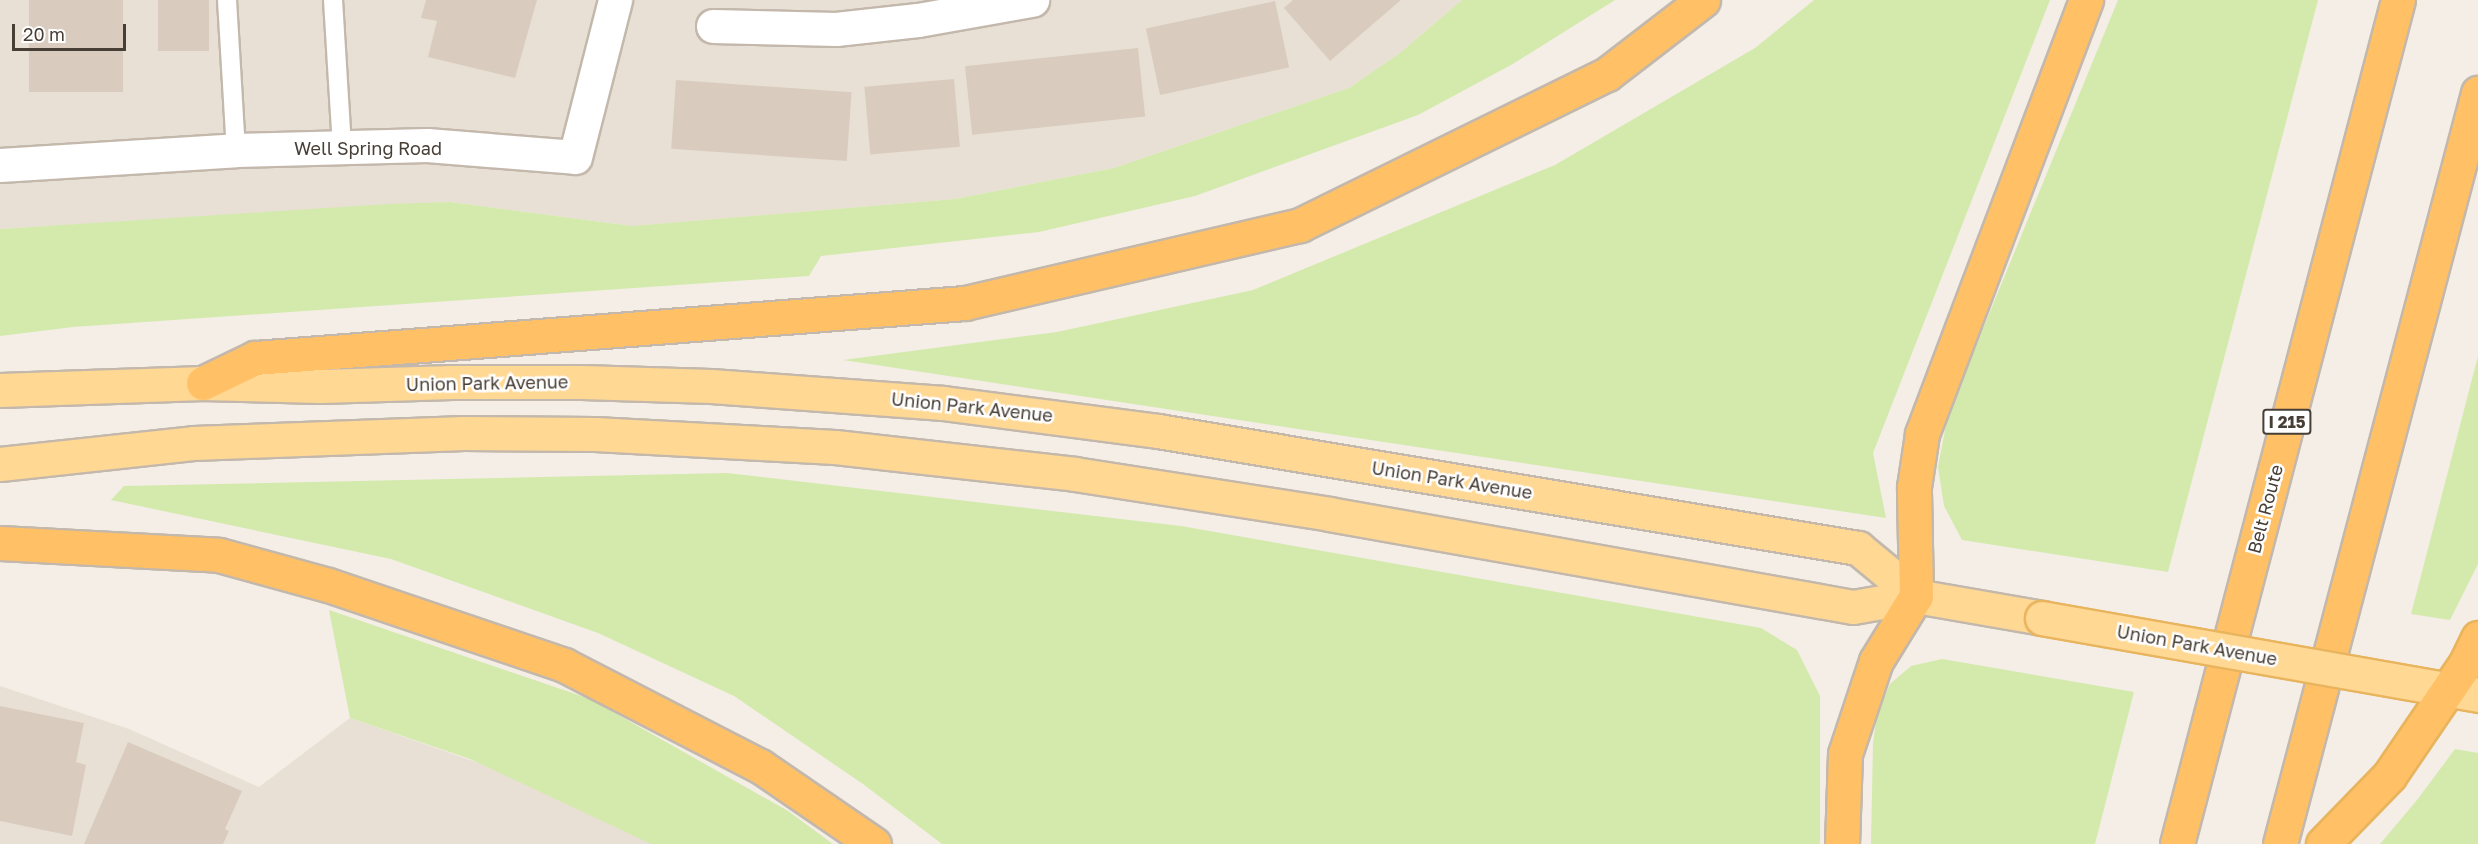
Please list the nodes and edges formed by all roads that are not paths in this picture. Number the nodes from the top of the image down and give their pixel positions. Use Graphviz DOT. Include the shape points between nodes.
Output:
graph roads {
  1 [pos="227,0"];
  2 [pos="333,0"];
  3 [pos="615,0"];
  4 [pos="1032,0"];
  5 [pos="1703,0"];
  6 [pos="2086,0"];
  7 [pos="2398,0"];
  8 [pos="876,13"];
  9 [pos="713,26"];
  10 [pos="2478,93"];
  11 [pos="342,146"];
  12 [pos="236,150"];
  13 [pos="0,165"];
  14 [pos="203,383"];
  15 [pos="0,390"];
  16 [pos="0,464"];
  17 [pos="0,543"];
  18 [pos="1916,596"];
  19 [pos="2478,638"];
  20 [pos="2478,695"];
  21 [pos="874,844"];
  22 [pos="1842,844"];
  23 [pos="2177,844"];
  24 [pos="2280,844"];
  25 [pos="2323,844"];
  1 -- 12 [label="lane"];
  2 -- 11 [label="lane"];
  3 -- 11 [label="street, Well Spring Road" via="575,157 427,145"];
  4 -- 8 [label="street"];
  5 -- 14 [label="highway" via="1607,74 1300,225 965,303 255,358"];
  6 -- 18 [label="highway" via="1922,434 1914,487"];
  7 -- 23 [label="highway, Belt Route / I 215"];
  8 -- 9 [label="street" via="836,29"];
  10 -- 24 [label="highway"];
  11 -- 12 [label="street, Well Spring Road"];
  12 -- 13 [label="street, Well Spring Road"];
  14 -- 15 [label="main road, Union Park Avenue"];
  14 -- 18 [label="main road, Union Park Avenue" via="699,385 841,394 1051,415 1858,548"];
  16 -- 18 [label="main road, Union Park Avenue" via="193,443 441,434 595,434 835,447 1075,474 1329,514 1853,607"];
  17 -- 21 [label="highway" via="219,555 327,585 564,665 760,766"];
  18 -- 20 [label="main road, Union Park Avenue, bridge"];
  18 -- 22 [label="highway" via="1876,661 1845,754"];
  19 -- 25 [label="highway, bridge" via="2466,663 2389,776"];
}
